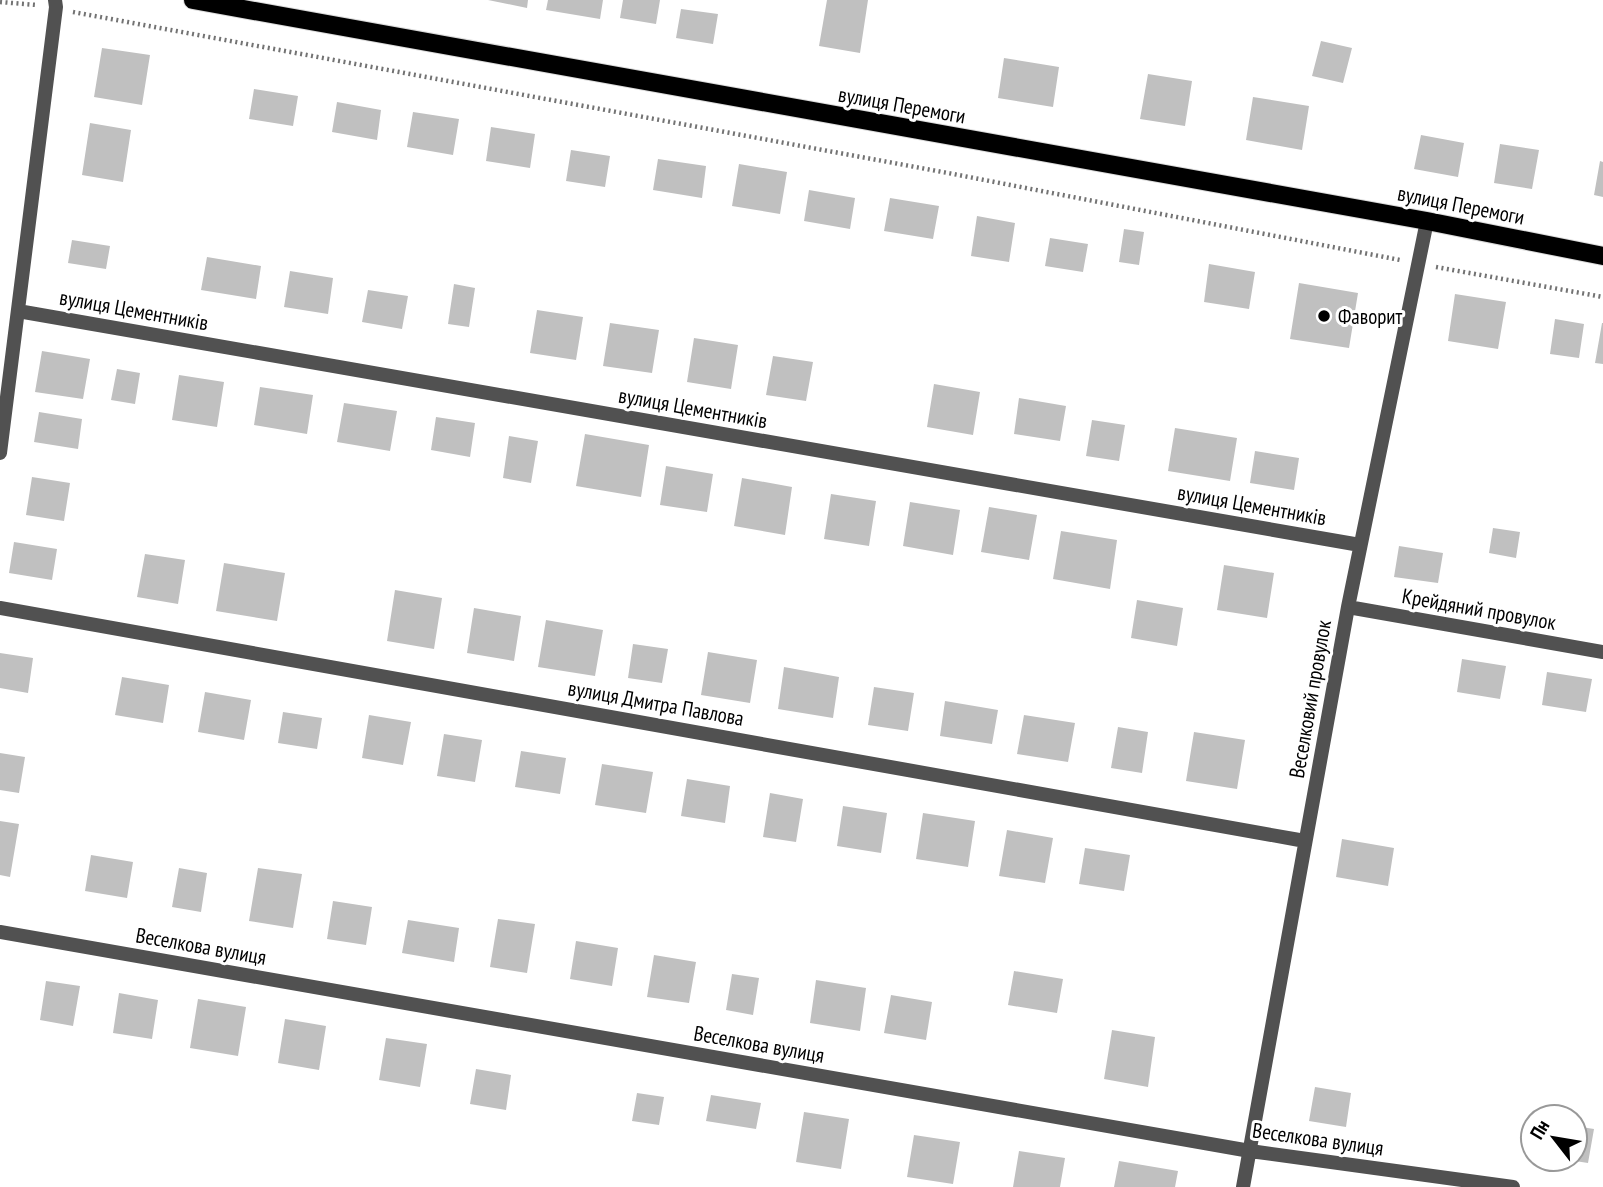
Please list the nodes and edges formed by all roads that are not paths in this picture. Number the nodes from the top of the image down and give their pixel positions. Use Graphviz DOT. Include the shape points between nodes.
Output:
graph roads {
  1 [pos="193,0"];
  2 [pos="55,3"];
  3 [pos="1427,221"];
  4 [pos="1603,256"];
  5 [pos="18,311"];
  6 [pos="0,453"];
  7 [pos="1360,545"];
  8 [pos="1348,607"];
  9 [pos="0,608"];
  10 [pos="1603,652"];
  11 [pos="1305,841"];
  12 [pos="0,932"];
  13 [pos="1250,1151"];
  14 [pos="1243,1187"];
  15 [pos="1513,1187"];
  1 -- 3 [label="main road, вулиця Перемоги"];
  2 -- 5 [label="street"];
  3 -- 4 [label="main road, вулиця Перемоги"];
  3 -- 7 [label="street, Веселковий провулок"];
  5 -- 6 [label="street"];
  5 -- 7 [label="street, вулиця Цементників"];
  7 -- 8 [label="street, Веселковий провулок"];
  8 -- 10 [label="street, Крейдяний провулок"];
  8 -- 11 [label="street, Веселковий провулок"];
  9 -- 11 [label="street, вулиця Дмитра Павлова"];
  11 -- 13 [label="street, Веселковий провулок"];
  12 -- 13 [label="street, Веселкова вулиця"];
  13 -- 14 [label="street, Веселковий провулок"];
  13 -- 15 [label="street, Веселкова вулиця"];
}
